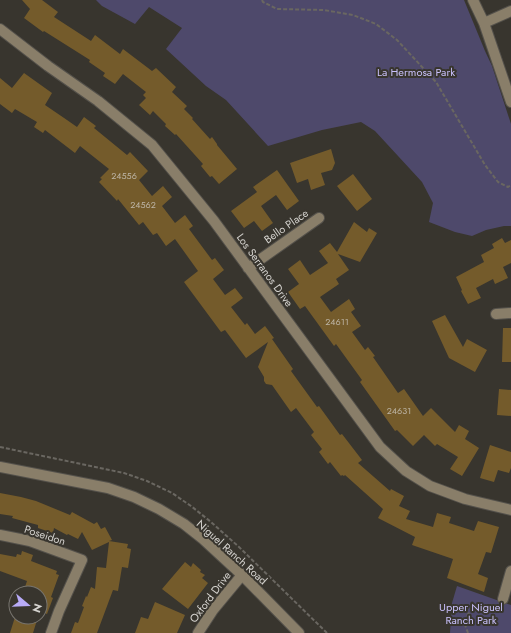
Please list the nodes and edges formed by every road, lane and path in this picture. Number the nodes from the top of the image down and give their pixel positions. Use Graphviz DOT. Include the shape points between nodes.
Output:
graph roads {
  1 [pos="262,0"];
  2 [pos="473,0"];
  3 [pos="511,11"];
  4 [pos="484,23"];
  5 [pos="0,29"];
  6 [pos="511,102"];
  7 [pos="511,184"];
  8 [pos="319,218"];
  9 [pos="248,268"];
  10 [pos="511,313"];
  11 [pos="496,314"];
  12 [pos="0,466"];
  13 [pos="511,510"];
  14 [pos="0,535"];
  15 [pos="511,571"];
  16 [pos="242,575"];
  17 [pos="503,599"];
  18 [pos="493,604"];
  19 [pos="51,633"];
  20 [pos="198,633"];
  21 [pos="300,633"];
  22 [pos="468,633"];
  1 -- 7 [label="path" via="277,9 324,10 353,15 376,24 387,32 436,82 498,182 508,187"];
  2 -- 4 [label="street"];
  3 -- 4 [label="street"];
  4 -- 6 [label="street"];
  5 -- 9 [label="street, Los Serranos Drive" via="98,101 152,145 214,221"];
  8 -- 9 [label="street, Bello Place"];
  9 -- 13 [label="street, Los Serranos Drive" via="380,447 406,471 430,486 465,499"];
  10 -- 11 [label="street"];
  12 -- 16 [label="street, Niguel Ranch Road" via="108,488 134,497 184,524"];
  14 -- 19 [label="street, Poseidon" via="30,541 82,560"];
  15 -- 17 [label="street"];
  16 -- 20 [label="street, Oxford Drive"];
  16 -- 21 [label="street, Niguel Ranch Road"];
  18 -- 22 [label="path" via="473,610 465,623"];
}
